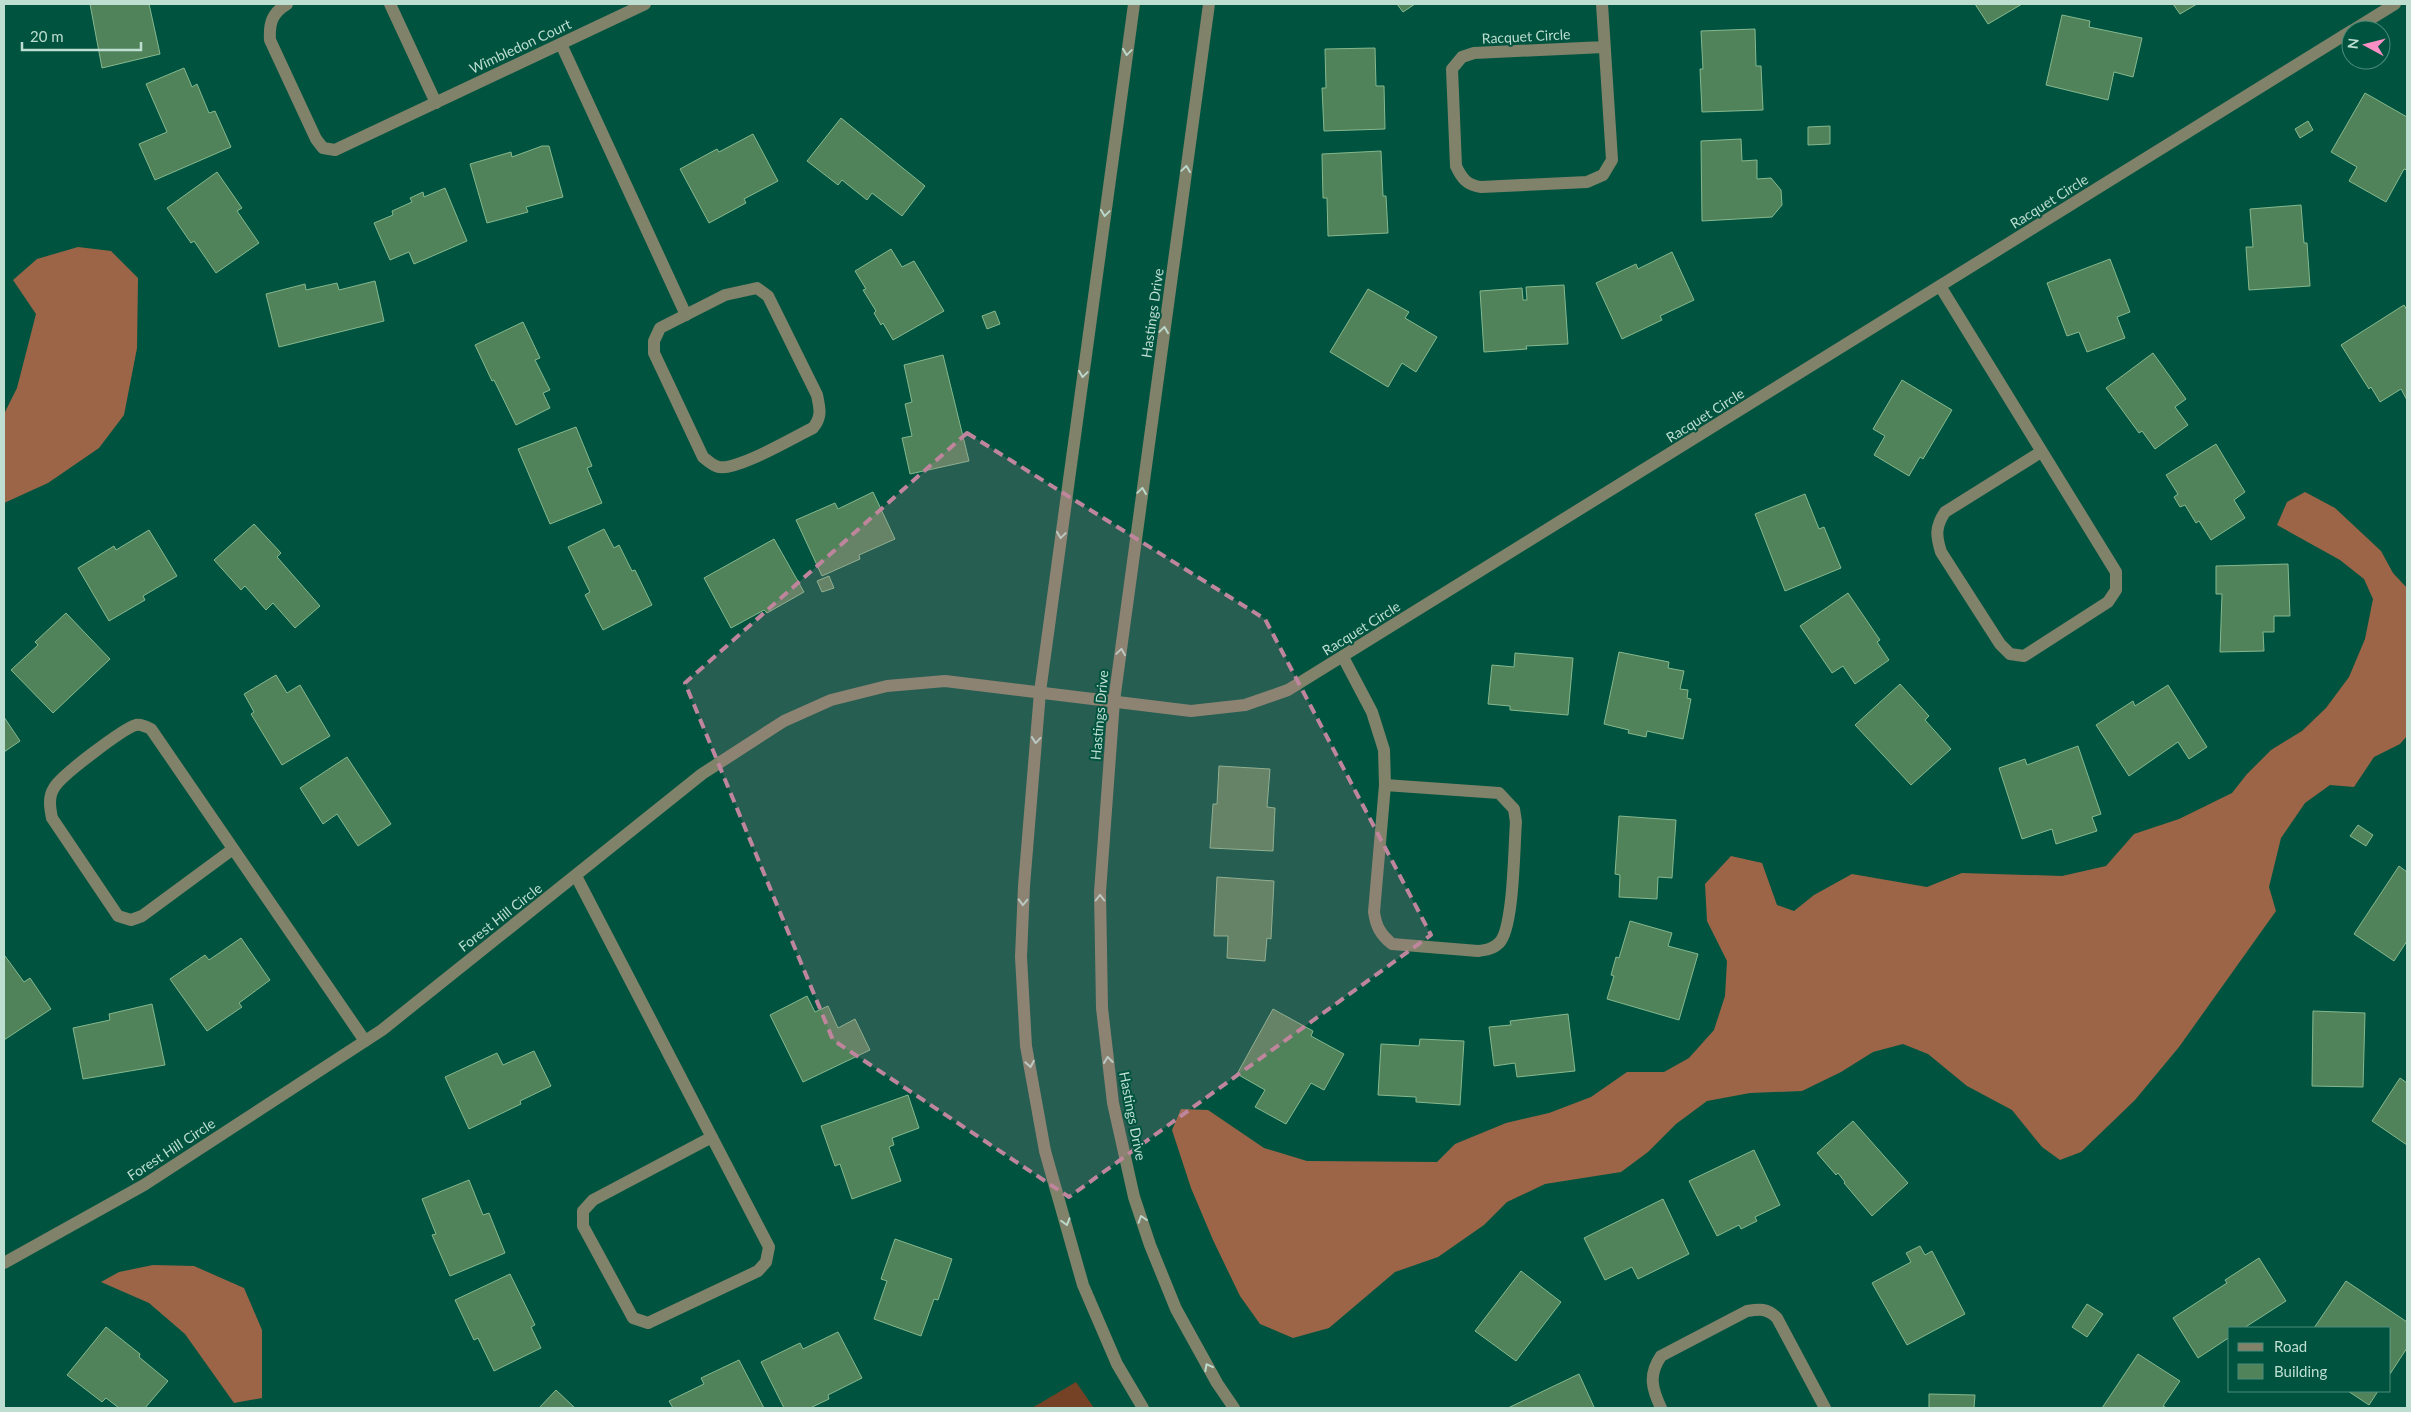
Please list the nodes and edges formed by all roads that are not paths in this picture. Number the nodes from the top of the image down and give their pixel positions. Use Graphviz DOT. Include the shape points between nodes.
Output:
graph roads {
  1 [pos="287,4"];
  2 [pos="390,4"];
  3 [pos="645,4"];
  4 [pos="1134,4"];
  5 [pos="1209,4"];
  6 [pos="1602,4"];
  7 [pos="2395,4"];
  8 [pos="2370,20"];
  9 [pos="2341,38"];
  10 [pos="561,44"];
  11 [pos="1604,47"];
  12 [pos="436,103"];
  13 [pos="1940,286"];
  14 [pos="686,315"];
  15 [pos="2041,452"];
  16 [pos="1343,657"];
  17 [pos="1040,692"];
  18 [pos="1114,701"];
  19 [pos="1385,785"];
  20 [pos="233,849"];
  21 [pos="576,876"];
  22 [pos="364,1041"];
  23 [pos="712,1137"];
  24 [pos="4,1263"];
  25 [pos="1142,1408"];
  26 [pos="1234,1408"];
  27 [pos="1661,1408"];
  28 [pos="1824,1408"];
  1 -- 12 [label="street, Wimbledon Court" via="275,12 269,26 270,40 323,148 335,150"];
  2 -- 12 [label="street"];
  3 -- 10 [label="street, Wimbledon Court"];
  4 -- 17 [label="street, one-way"];
  18 -- 5 [label="street, Hastings Drive, one-way"];
  6 -- 11 [label="street, Racquet Circle"];
  7 -- 8 [label="street, Racquet Circle"];
  9 -- 13 [label="street, Racquet Circle"];
  10 -- 12 [label="street, Wimbledon Court"];
  10 -- 14 [label="street"];
  11 -- 11 [label="street, Racquet Circle" via="1612,160 1603,175 1587,182 1481,187 1471,186 1461,178 1456,166 1452,68 1462,57"];
  13 -- 15 [label="street"];
  13 -- 16 [label="street, Racquet Circle"];
  14 -- 14 [label="street" via="741,290 756,288 768,296 817,395 820,420 813,428 740,464 730,468 713,465 703,457 654,353 654,341 660,328"];
  15 -- 15 [label="street" via="2116,572 2116,590 2108,602 2024,656 2010,654 2000,644 1941,552 1936,538 1937,523 1945,512"];
  16 -- 18 [label="street, Racquet Circle" via="1288,690 1245,705 1191,711"];
  16 -- 19 [label="street" via="1372,712 1384,750"];
  17 -- 18 [label="street, Racquet Circle"];
  17 -- 21 [label="street, Forest Hill Circle" via="945,680 887,686 831,700 784,721 702,774"];
  17 -- 25 [label="street, one-way" via="1024,886 1022,948 1026,1046 1045,1151 1084,1285 1117,1364"];
  26 -- 18 [label="street, Hastings Drive, one-way" via="1176,1309 1150,1245 1134,1197 1113,1103 1102,1008 1100,892"];
  19 -- 19 [label="street" via="1499,793 1514,809 1516,822 1508,925 1500,942 1490,949 1478,951 1392,944 1376,927 1374,912"];
  20 -- 20 [label="street" via="146,726 137,725 124,731 64,775 53,788 52,818 118,916 131,920 142,916"];
  20 -- 22 [label="street"];
  21 -- 22 [label="street, Forest Hill Circle"];
  21 -- 23 [label="street"];
  22 -- 24 [label="street, Forest Hill Circle" via="144,1186"];
  23 -- 23 [label="street" via="769,1247 766,1262 758,1271 648,1323 633,1318 583,1226 583,1211 593,1200"];
  27 -- 28 [label="street" via="1651,1379 1661,1356 1747,1311 1760,1309 1769,1310 1777,1318"];
}
